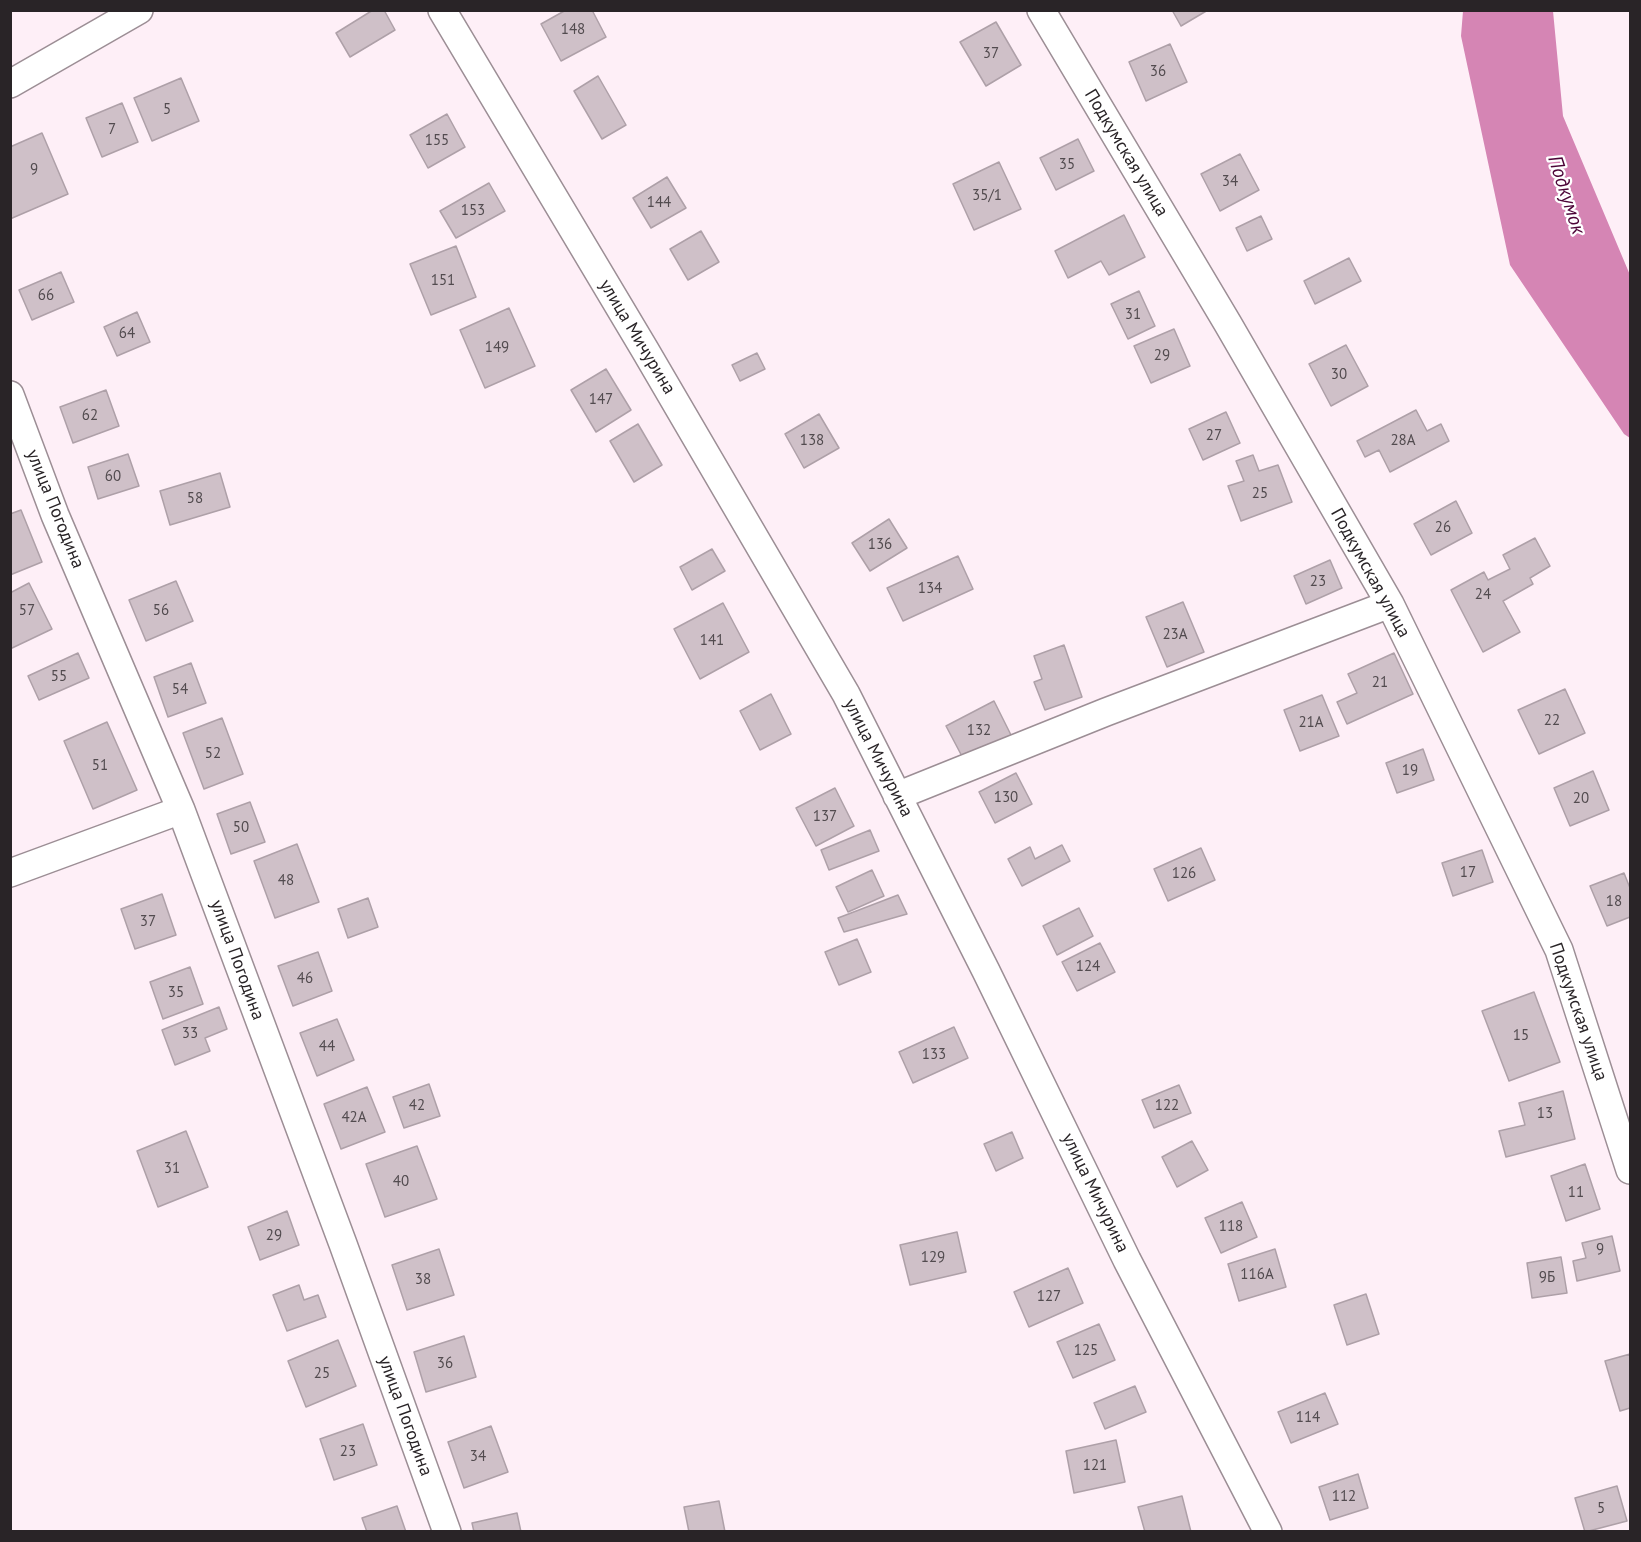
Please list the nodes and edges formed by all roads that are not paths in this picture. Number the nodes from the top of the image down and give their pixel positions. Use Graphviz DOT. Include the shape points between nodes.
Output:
graph roads {
  1 [pos="139,10"];
  2 [pos="442,10"];
  3 [pos="1041,10"];
  4 [pos="10,84"];
  5 [pos="10,394"];
  6 [pos="1390,604"];
  7 [pos="897,796"];
  8 [pos="181,810"];
  9 [pos="10,873"];
  10 [pos="1630,1170"];
  11 [pos="447,1532"];
  12 [pos="1268,1532"];
  1 -- 4 [label="street"];
  2 -- 7 [label="street, улица Мичурина" via="840,684"];
  3 -- 6 [label="street, Подкумская улица"];
  5 -- 8 [label="street, улица Погодина" via="55,515"];
  6 -- 7 [label="street" via="1106,711"];
  6 -- 10 [label="street, Подкумская улица" via="1559,950"];
  7 -- 12 [label="street, улица Мичурина" via="1127,1260"];
  8 -- 9 [label="street"];
  8 -- 11 [label="street, улица Погодина"];
}
